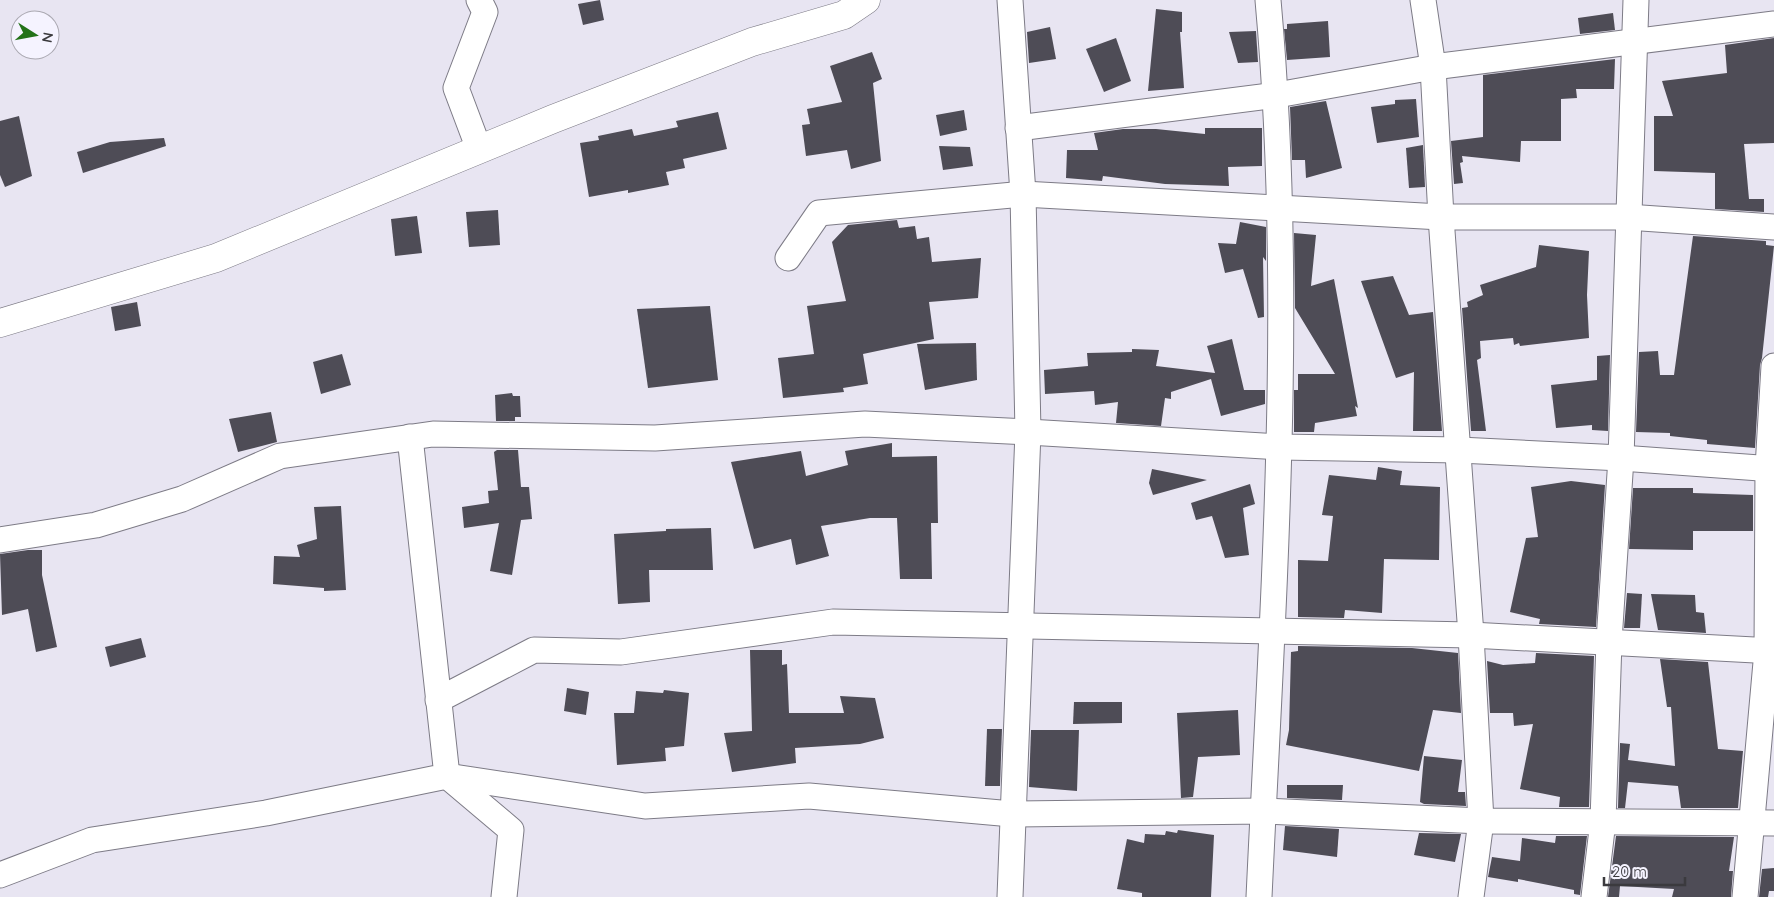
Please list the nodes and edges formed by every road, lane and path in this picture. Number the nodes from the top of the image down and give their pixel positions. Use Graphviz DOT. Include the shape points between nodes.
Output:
graph roads {
  1 [pos="479,0"];
  2 [pos="866,0"];
  3 [pos="1010,0"];
  4 [pos="1268,0"];
  5 [pos="1423,0"];
  6 [pos="1636,0"];
  7 [pos="1774,24"];
  8 [pos="1634,42"];
  9 [pos="1433,67"];
  10 [pos="1277,94"];
  11 [pos="1018,128"];
  12 [pos="479,150"];
  13 [pos="1022,194"];
  14 [pos="1279,206"];
  15 [pos="1441,217"];
  16 [pos="1628,217"];
  17 [pos="1774,227"];
  18 [pos="788,258"];
  19 [pos="0,323"];
  20 [pos="1774,366"];
  21 [pos="1028,432"];
  22 [pos="410,437"];
  23 [pos="1279,447"];
  24 [pos="1459,450"];
  25 [pos="1621,458"];
  26 [pos="1771,468"];
  27 [pos="0,540"];
  28 [pos="1022,626"];
  29 [pos="1273,629"];
  30 [pos="1471,634"];
  31 [pos="1609,641"];
  32 [pos="1770,651"];
  33 [pos="438,700"];
  34 [pos="447,776"];
  35 [pos="1263,811"];
  36 [pos="1012,814"];
  37 [pos="1481,821"];
  38 [pos="1602,821"];
  39 [pos="1763,823"];
  40 [pos="0,875"];
  41 [pos="504,897"];
  42 [pos="1010,897"];
  43 [pos="1259,897"];
  44 [pos="1471,897"];
  45 [pos="1594,897"];
  46 [pos="1745,897"];
  1 -- 12 [label="street" via="485,12 456,88"];
  2 -- 12 [label="street" via="844,15 752,42"];
  3 -- 11 [label="street"];
  4 -- 10 [label="street"];
  5 -- 9 [label="street"];
  6 -- 8 [label="street"];
  7 -- 8 [label="street"];
  8 -- 9 [label="street"];
  8 -- 16 [label="street"];
  9 -- 10 [label="street"];
  9 -- 15 [label="street"];
  10 -- 11 [label="street"];
  10 -- 14 [label="street"];
  11 -- 13 [label="street"];
  12 -- 19 [label="street" via="216,258"];
  13 -- 14 [label="street"];
  13 -- 18 [label="street" via="819,213"];
  13 -- 21 [label="street"];
  14 -- 15 [label="street"];
  14 -- 23 [label="street"];
  15 -- 16 [label="street"];
  15 -- 24 [label="street"];
  16 -- 17 [label="street"];
  16 -- 25 [label="street"];
  20 -- 26 [label="street"];
  21 -- 22 [label="street" via="865,424 655,438 433,434"];
  21 -- 23 [label="street"];
  21 -- 28 [label="street"];
  22 -- 27 [label="street" via="280,456 182,499 96,525"];
  22 -- 33 [label="street"];
  23 -- 24 [label="street"];
  23 -- 29 [label="street"];
  24 -- 25 [label="street"];
  24 -- 30 [label="street"];
  25 -- 26 [label="street"];
  25 -- 31 [label="street"];
  26 -- 32 [label="street"];
  28 -- 29 [label="street"];
  28 -- 33 [label="street" via="833,622 621,652 534,650"];
  28 -- 36 [label="street"];
  29 -- 30 [label="street"];
  29 -- 35 [label="street"];
  30 -- 31 [label="street"];
  30 -- 37 [label="street"];
  31 -- 32 [label="street"];
  31 -- 38 [label="street"];
  32 -- 39 [label="street"];
  33 -- 34 [label="street"];
  34 -- 36 [label="street" via="645,806 809,796"];
  34 -- 40 [label="street" via="266,813 92,840"];
  34 -- 41 [label="street" via="511,830"];
  35 -- 36 [label="street"];
  35 -- 37 [label="street"];
  35 -- 43 [label="street"];
  36 -- 42 [label="street"];
  37 -- 38 [label="street"];
  37 -- 44 [label="street"];
  38 -- 39 [label="street"];
  38 -- 45 [label="street"];
  39 -- 46 [label="street"];
}
